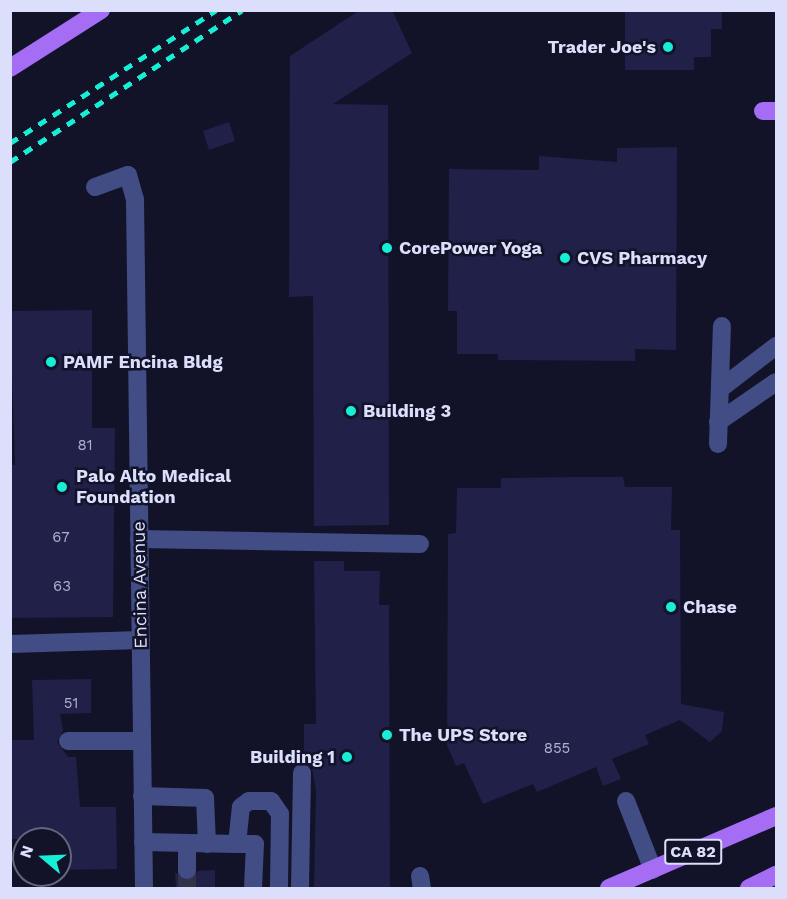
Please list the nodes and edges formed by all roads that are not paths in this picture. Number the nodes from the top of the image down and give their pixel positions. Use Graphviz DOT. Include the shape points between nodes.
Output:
graph roads {
  1 [pos="101,10"];
  2 [pos="10,68"];
  3 [pos="95,187"];
  4 [pos="722,326"];
  5 [pos="777,346"];
  6 [pos="777,382"];
  7 [pos="720,389"];
  8 [pos="718,422"];
  9 [pos="718,444"];
  10 [pos="139,538"];
  11 [pos="420,544"];
  12 [pos="141,640"];
  13 [pos="10,644"];
  14 [pos="68,741"];
  15 [pos="142,741"];
  16 [pos="302,773"];
  17 [pos="142,796"];
  18 [pos="626,801"];
  19 [pos="777,816"];
  20 [pos="143,842"];
  21 [pos="187,843"];
  22 [pos="207,844"];
  23 [pos="237,844"];
  24 [pos="187,870"];
  25 [pos="653,870"];
  26 [pos="777,875"];
  27 [pos="144,888"];
  28 [pos="253,888"];
  29 [pos="279,888"];
  30 [pos="300,888"];
  31 [pos="609,888"];
  32 [pos="749,888"];
  1 -- 2 [label="main road"];
  3 -- 10 [label="street, Encina Avenue" via="128,175 135,200"];
  4 -- 7 [label="street"];
  5 -- 7 [label="street"];
  6 -- 8 [label="street"];
  7 -- 8 [label="street"];
  8 -- 9 [label="street"];
  10 -- 11 [label="street"];
  10 -- 12 [label="street, Encina Avenue"];
  12 -- 13 [label="street"];
  12 -- 15 [label="street, Encina Avenue"];
  14 -- 15 [label="street"];
  15 -- 17 [label="street, Encina Avenue"];
  16 -- 30 [label="street"];
  17 -- 20 [label="street, Encina Avenue"];
  17 -- 22 [label="street" via="205,798"];
  18 -- 25 [label="street"];
  19 -- 25 [label="main road, CA 82"];
  20 -- 21 [label="street"];
  20 -- 27 [label="street, Encina Avenue"];
  21 -- 22 [label="street"];
  21 -- 24 [label="street"];
  22 -- 23 [label="street"];
  23 -- 28 [label="street" via="255,844"];
  23 -- 29 [label="street" via="241,807 272,801 280,814"];
  25 -- 31 [label="main road, CA 82"];
  26 -- 32 [label="main road"];
}
